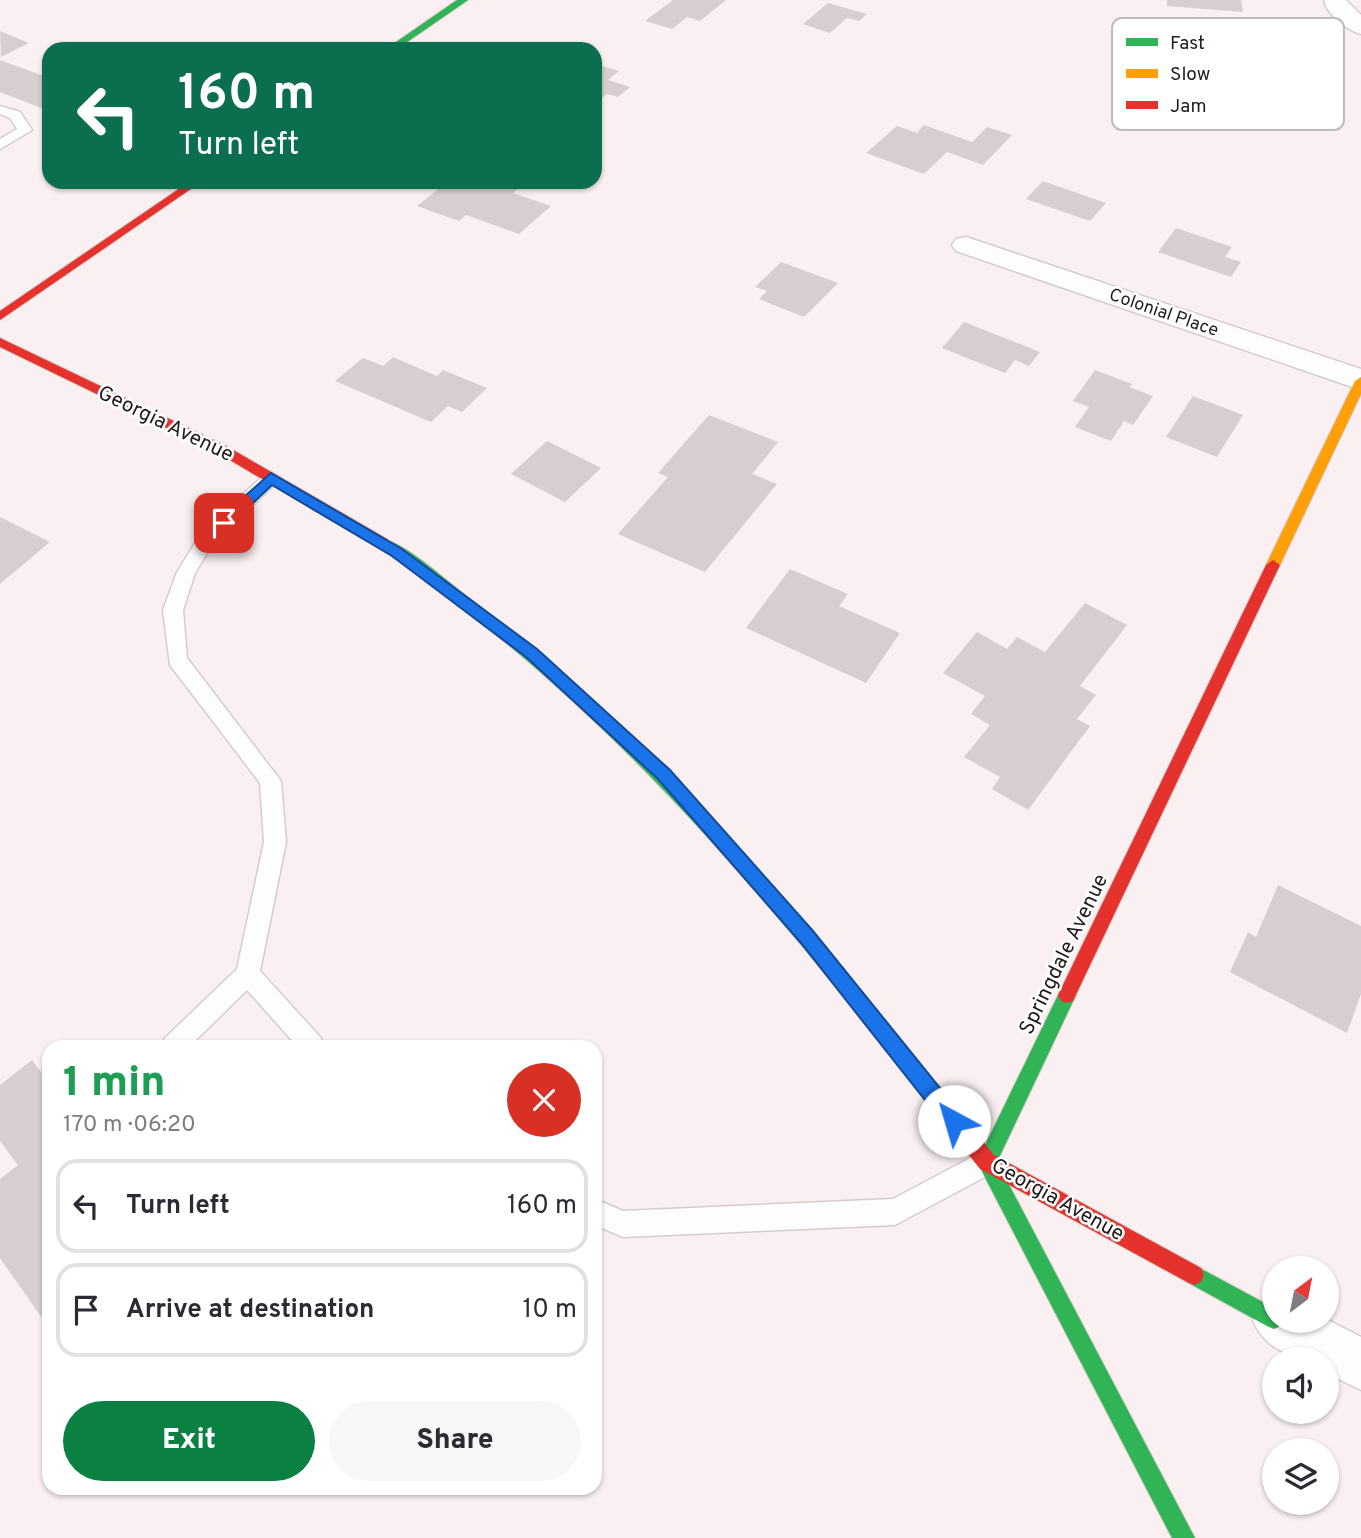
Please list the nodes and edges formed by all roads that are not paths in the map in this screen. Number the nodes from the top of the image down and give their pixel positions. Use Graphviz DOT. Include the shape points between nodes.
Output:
graph roads {
  1 [pos="463,0"];
  2 [pos="1335,0"];
  3 [pos="1361,27"];
  4 [pos="401,42"];
  5 [pos="0,110"];
  6 [pos="0,145"];
  7 [pos="186,189"];
  8 [pos="966,245"];
  9 [pos="0,316"];
  10 [pos="0,342"];
  11 [pos="1361,380"];
  12 [pos="271,478"];
  13 [pos="248,974"];
  14 [pos="180,1040"];
  15 [pos="307,1040"];
  16 [pos="987,1162"];
  17 [pos="602,1215"];
  18 [pos="1262,1312"];
  19 [pos="1303,1334"];
  20 [pos="1361,1364"];
  21 [pos="1184,1538"];
  1 -- 4 [label="street"];
  2 -- 3 [label="street"];
  5 -- 6 [label="lane" via="15,115 25,130"];
  7 -- 9 [label="street"];
  8 -- 11 [label="street, Colonial Place"];
  10 -- 12 [label="street, Georgia Avenue"];
  11 -- 16 [label="street, Springdale Avenue"];
  12 -- 13 [label="lane" via="208,537 186,572 173,610 177,660 270,781 275,842"];
  12 -- 16 [label="street, Georgia Avenue" via="397,552 532,653 664,775 807,937"];
  13 -- 14 [label="lane"];
  13 -- 15 [label="lane"];
  16 -- 17 [label="lane" via="895,1212 623,1224"];
  16 -- 18 [label="street, Georgia Avenue"];
  16 -- 21 [label="street"];
  19 -- 20 [label="street, Georgia Avenue"];
}
